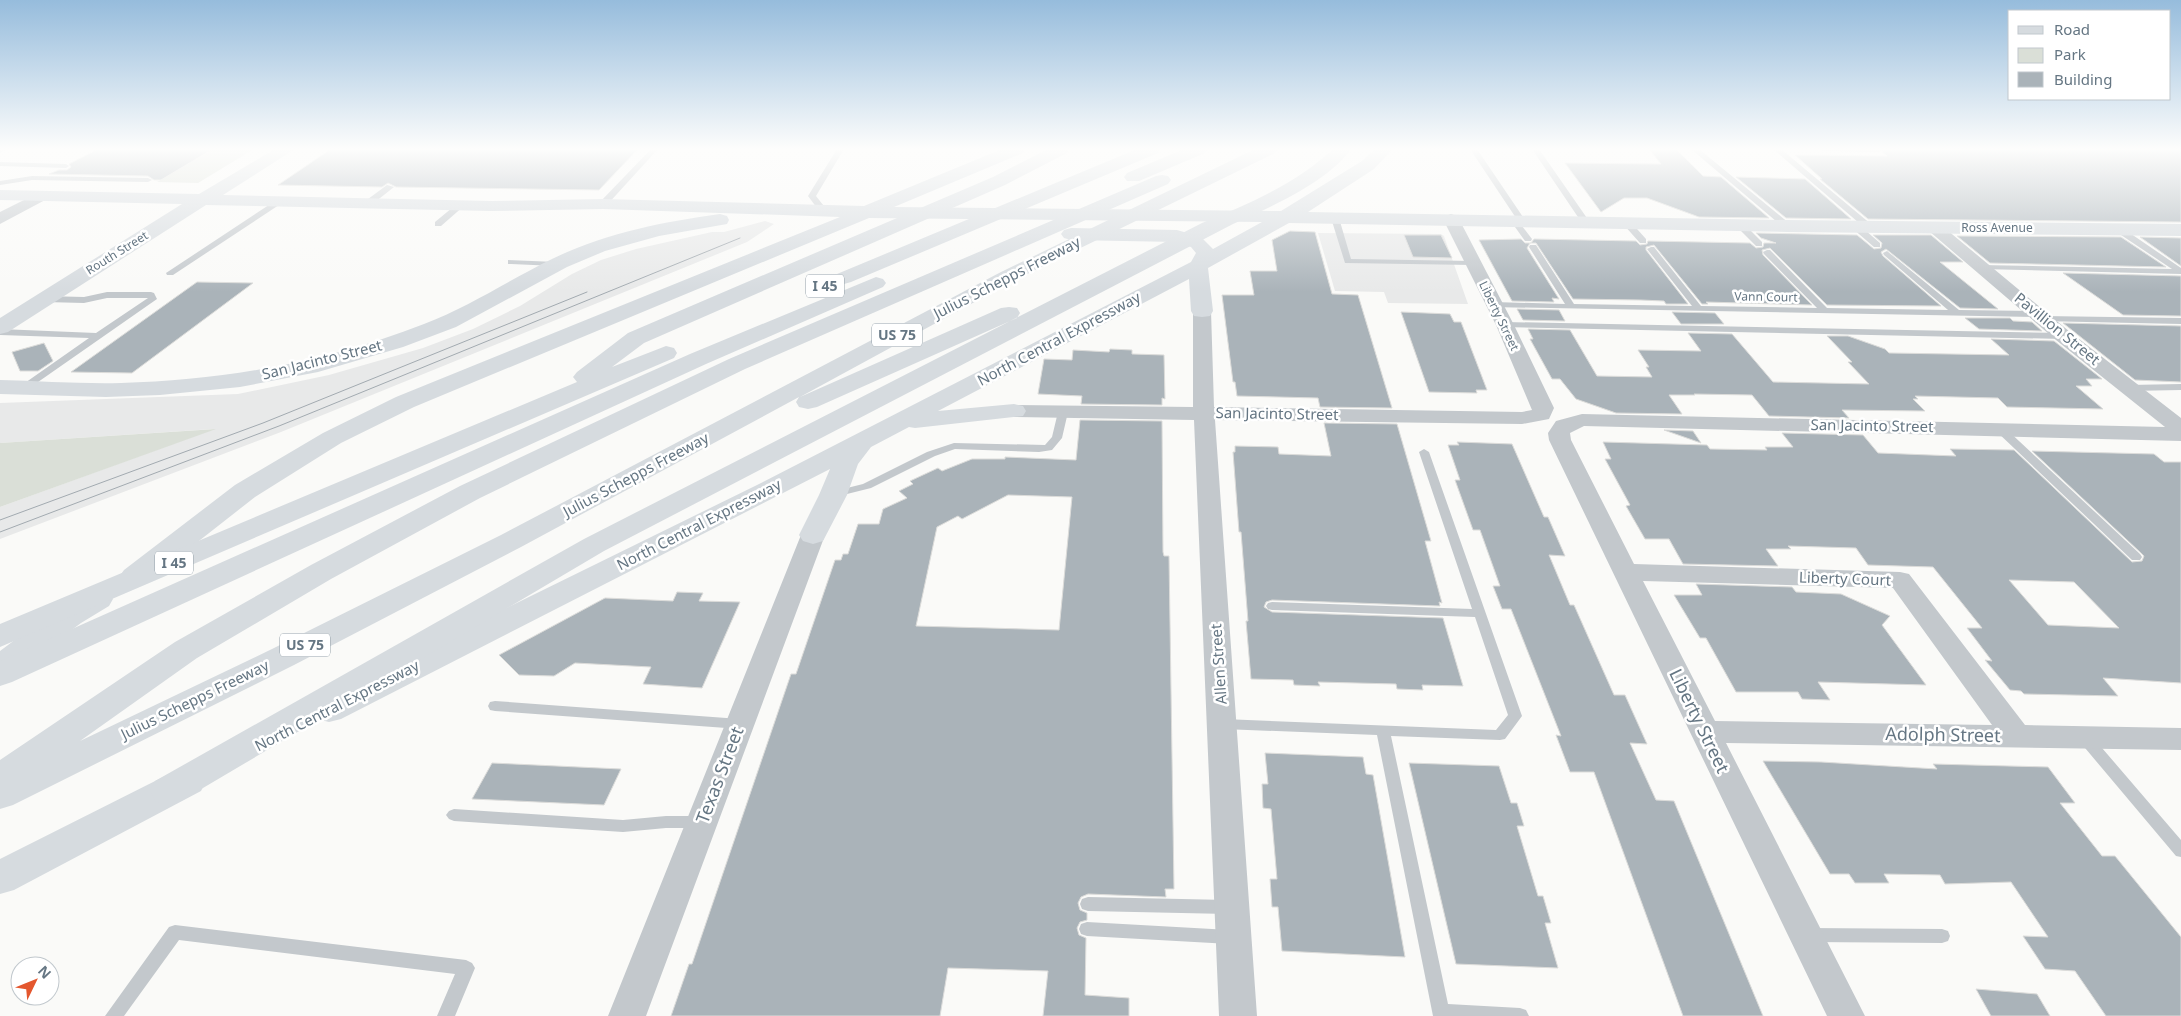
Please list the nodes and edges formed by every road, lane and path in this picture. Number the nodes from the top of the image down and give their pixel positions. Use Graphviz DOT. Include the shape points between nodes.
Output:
graph roads {
  1 [pos="42,196"];
  2 [pos="59,196"];
  3 [pos="209,196"];
  4 [pos="377,196"];
  5 [pos="624,196"];
  6 [pos="812,196"];
  7 [pos="905,196"];
  8 [pos="963,196"];
  9 [pos="1039,196"];
  10 [pos="1063,196"];
  11 [pos="1086,196"];
  12 [pos="1124,196"];
  13 [pos="1168,196"];
  14 [pos="1272,196"];
  15 [pos="1316,196"];
  16 [pos="1321,196"];
  17 [pos="1363,196"];
  18 [pos="1502,196"];
  19 [pos="1568,196"];
  20 [pos="1751,196"];
  21 [pos="1829,196"];
  22 [pos="203,200"];
  23 [pos="281,201"];
  24 [pos="367,204"];
  25 [pos="461,205"];
  26 [pos="824,210"];
  27 [pos="870,212"];
  28 [pos="764,215"];
  29 [pos="1284,218"];
  30 [pos="1335,218"];
  31 [pos="0,219"];
  32 [pos="1450,219"];
  33 [pos="1226,220"];
  34 [pos="1517,220"];
  35 [pos="1585,221"];
  36 [pos="1626,222"];
  37 [pos="607,223"];
  38 [pos="438,224"];
  39 [pos="1739,224"];
  40 [pos="1787,226"];
  41 [pos="1862,226"];
  42 [pos="1935,228"];
  43 [pos="2118,229"];
  44 [pos="2181,230"];
  45 [pos="1528,239"];
  46 [pos="1643,241"];
  47 [pos="794,242"];
  48 [pos="1759,244"];
  49 [pos="1877,245"];
  50 [pos="1533,247"];
  51 [pos="1650,249"];
  52 [pos="1767,252"];
  53 [pos="1886,253"];
  54 [pos="510,262"];
  55 [pos="1473,263"];
  56 [pos="558,264"];
  57 [pos="1198,266"];
  58 [pos="1981,267"];
  59 [pos="2181,272"];
  60 [pos="170,273"];
  61 [pos="1140,296"];
  62 [pos="45,299"];
  63 [pos="1494,305"];
  64 [pos="1572,306"];
  65 [pos="1700,308"];
  66 [pos="1202,311"];
  67 [pos="1825,311"];
  68 [pos="1957,313"];
  69 [pos="2040,316"];
  70 [pos="2181,320"];
  71 [pos="1504,324"];
  72 [pos="0,327"];
  73 [pos="0,332"];
  74 [pos="98,336"];
  75 [pos="2063,336"];
  76 [pos="993,373"];
  77 [pos="0,387"];
  78 [pos="25,387"];
  79 [pos="2181,387"];
  80 [pos="2130,388"];
  81 [pos="550,403"];
  82 [pos="1014,411"];
  83 [pos="1063,412"];
  84 [pos="1204,413"];
  85 [pos="1552,420"];
  86 [pos="896,423"];
  87 [pos="2000,429"];
  88 [pos="2181,429"];
  89 [pos="2181,434"];
  90 [pos="862,441"];
  91 [pos="1424,452"];
  92 [pos="608,491"];
  93 [pos="833,495"];
  94 [pos="813,535"];
  95 [pos="2136,557"];
  96 [pos="1625,572"];
  97 [pos="1272,606"];
  98 [pos="1479,613"];
  99 [pos="0,636"];
  100 [pos="0,667"];
  101 [pos="0,674"];
  102 [pos="495,706"];
  103 [pos="740,724"];
  104 [pos="1223,724"];
  105 [pos="1383,730"];
  106 [pos="1705,732"];
  107 [pos="2016,736"];
  108 [pos="2084,736"];
  109 [pos="2181,739"];
  110 [pos="0,778"];
  111 [pos="168,791"];
  112 [pos="0,795"];
  113 [pos="454,815"];
  114 [pos="702,822"];
  115 [pos="2181,851"];
  116 [pos="0,878"];
  117 [pos="1088,904"];
  118 [pos="1232,907"];
  119 [pos="1087,929"];
  120 [pos="1806,934"];
  121 [pos="1942,936"];
  122 [pos="1234,937"];
  123 [pos="1442,1014"];
  124 [pos="114,1016"];
  125 [pos="446,1016"];
  126 [pos="627,1016"];
  127 [pos="1238,1016"];
  128 [pos="1520,1016"];
  129 [pos="1846,1016"];
  1 -- 31 [label="street"];
  2 -- 22 [label="main road, Ross Avenue"];
  3 -- 22 [label="main road, Routh Street"];
  4 -- 24 [label="lane"];
  5 -- 37 [label="lane"];
  6 -- 26 [label="lane"];
  7 -- 27 [label="main road"];
  8 -- 81 [label="main road" via="636,338"];
  9 -- 81 [label="main road, I 45"];
  10 -- 15 [label="main road" via="1282,200"];
  11 -- 101 [label="main road" via="698,359"];
  12 -- 110 [label="main road" via="737,364 470,492 321,572 186,650"];
  13 -- 92 [label="main road, Julius Schepps Freeway / US 75" via="1008,276"];
  14 -- 33 [label="main road"];
  16 -- 29 [label="main road, North Central Expressway"];
  17 -- 32 [label="main road" via="1393,212"];
  18 -- 34 [label="lane"];
  19 -- 35 [label="lane"];
  20 -- 40 [label="lane"];
  21 -- 41 [label="lane"];
  22 -- 23 [label="main road, Ross Avenue"];
  22 -- 62 [label="main road, Routh Street"];
  23 -- 24 [label="main road, Ross Avenue"];
  23 -- 60 [label="lane"];
  24 -- 25 [label="main road, Ross Avenue"];
  25 -- 37 [label="main road, Ross Avenue"];
  25 -- 38 [label="lane"];
  26 -- 27 [label="main road, Ross Avenue"];
  26 -- 28 [label="main road, Ross Avenue"];
  26 -- 37 [label="main road, Ross Avenue"];
  27 -- 29 [label="main road, Ross Avenue"];
  27 -- 47 [label="main road"];
  28 -- 37 [label="main road, Ross Avenue" via="684,226"];
  28 -- 47 [label="main road" via="786,219 794,225 798,233"];
  29 -- 30 [label="main road, Ross Avenue"];
  29 -- 57 [label="main road, North Central Expressway"];
  30 -- 32 [label="main road, Ross Avenue"];
  30 -- 55 [label="lane" via="1348,261"];
  32 -- 34 [label="main road, Ross Avenue"];
  32 -- 55 [label="street, Liberty Street"];
  33 -- 92 [label="main road"];
  33 -- 111 [label="main road" via="664,508 508,593"];
  34 -- 35 [label="main road, Ross Avenue"];
  34 -- 45 [label="lane"];
  35 -- 36 [label="main road, Ross Avenue"];
  36 -- 39 [label="main road, Ross Avenue"];
  36 -- 46 [label="lane"];
  37 -- 56 [label="main road, San Jacinto Street"];
  39 -- 40 [label="main road, Ross Avenue"];
  39 -- 48 [label="lane"];
  40 -- 41 [label="main road, Ross Avenue"];
  41 -- 42 [label="main road, Ross Avenue"];
  41 -- 49 [label="lane"];
  42 -- 43 [label="main road, Ross Avenue"];
  42 -- 58 [label="street, Pavillion Street"];
  43 -- 44 [label="main road, Ross Avenue"];
  43 -- 59 [label="lane"];
  47 -- 57 [label="main road" via="864,229 1177,236 1202,245 1206,253"];
  47 -- 100 [label="main road" via="405,402 332,438 246,491 144,572 70,616"];
  50 -- 64 [label="lane"];
  51 -- 65 [label="lane"];
  52 -- 67 [label="lane"];
  53 -- 68 [label="lane"];
  54 -- 56 [label="lane"];
  55 -- 63 [label="street, Liberty Street"];
  56 -- 78 [label="main road, San Jacinto Street" via="485,305 432,329 293,370 183,386 120,390"];
  57 -- 61 [label="main road, North Central Expressway"];
  57 -- 66 [label="main road"];
  58 -- 59 [label="lane"];
  58 -- 69 [label="street, Pavillion Street"];
  61 -- 66 [label="main road" via="1180,297"];
  61 -- 76 [label="main road, North Central Expressway"];
  62 -- 72 [label="main road, Routh Street"];
  62 -- 74 [label="lane" via="151,295 153,298"];
  63 -- 64 [label="lane, Vann Court"];
  63 -- 71 [label="street, Liberty Street"];
  64 -- 65 [label="lane, Vann Court"];
  65 -- 67 [label="lane, Vann Court"];
  66 -- 84 [label="street, Allen Street"];
  67 -- 68 [label="lane, Vann Court"];
  68 -- 69 [label="lane, Vann Court"];
  69 -- 70 [label="lane, Vann Court"];
  69 -- 75 [label="street, Pavillion Street"];
  71 -- 75 [label="lane"];
  71 -- 85 [label="street, Liberty Street"];
  73 -- 74 [label="lane"];
  74 -- 78 [label="lane"];
  75 -- 80 [label="street, Pavillion Street"];
  76 -- 82 [label="main road" via="985,394 990,402"];
  76 -- 86 [label="main road, North Central Expressway"];
  77 -- 78 [label="main road, San Jacinto Street"];
  79 -- 80 [label="lane"];
  80 -- 88 [label="street, Pavillion Street"];
  81 -- 99 [label="main road, I 45"];
  82 -- 83 [label="street, San Jacinto Street"];
  82 -- 86 [label="main road"];
  83 -- 84 [label="street, San Jacinto Street"];
  83 -- 93 [label="lane" via="1057,438 1048,448 954,446 867,486"];
  84 -- 85 [label="street, San Jacinto Street"];
  84 -- 104 [label="street, Allen Street"];
  85 -- 87 [label="street, San Jacinto Street"];
  85 -- 96 [label="street, Liberty Street"];
  86 -- 90 [label="main road, North Central Expressway"];
  87 -- 89 [label="street, San Jacinto Street"];
  87 -- 95 [label="lane"];
  90 -- 93 [label="main road" via="845,463"];
  90 -- 111 [label="main road, North Central Expressway"];
  91 -- 98 [label="lane"];
  92 -- 112 [label="main road, Julius Schepps Freeway / US 75" via="353,622"];
  93 -- 94 [label="main road"];
  94 -- 103 [label="street, Texas Street"];
  96 -- 106 [label="street, Liberty Street"];
  96 -- 107 [label="street, Liberty Court" via="1900,580"];
  97 -- 98 [label="lane"];
  98 -- 105 [label="lane" via="1515,716 1500,736"];
  102 -- 103 [label="lane"];
  103 -- 114 [label="street, Texas Street"];
  104 -- 105 [label="lane"];
  104 -- 118 [label="street, Allen Street"];
  105 -- 123 [label="lane"];
  106 -- 107 [label="street, Adolph Street"];
  106 -- 120 [label="street, Liberty Street"];
  107 -- 108 [label="street, Adolph Street"];
  108 -- 109 [label="street, Adolph Street"];
  108 -- 115 [label="lane"];
  111 -- 116 [label="main road, North Central Expressway"];
  113 -- 114 [label="lane" via="624,826"];
  114 -- 126 [label="street, Texas Street"];
  117 -- 118 [label="lane"];
  118 -- 122 [label="street, Allen Street"];
  119 -- 122 [label="lane"];
  120 -- 121 [label="lane"];
  120 -- 129 [label="street, Liberty Street"];
  122 -- 127 [label="street, Allen Street"];
  123 -- 128 [label="lane"];
  124 -- 125 [label="lane" via="175,932 466,968"];
}
